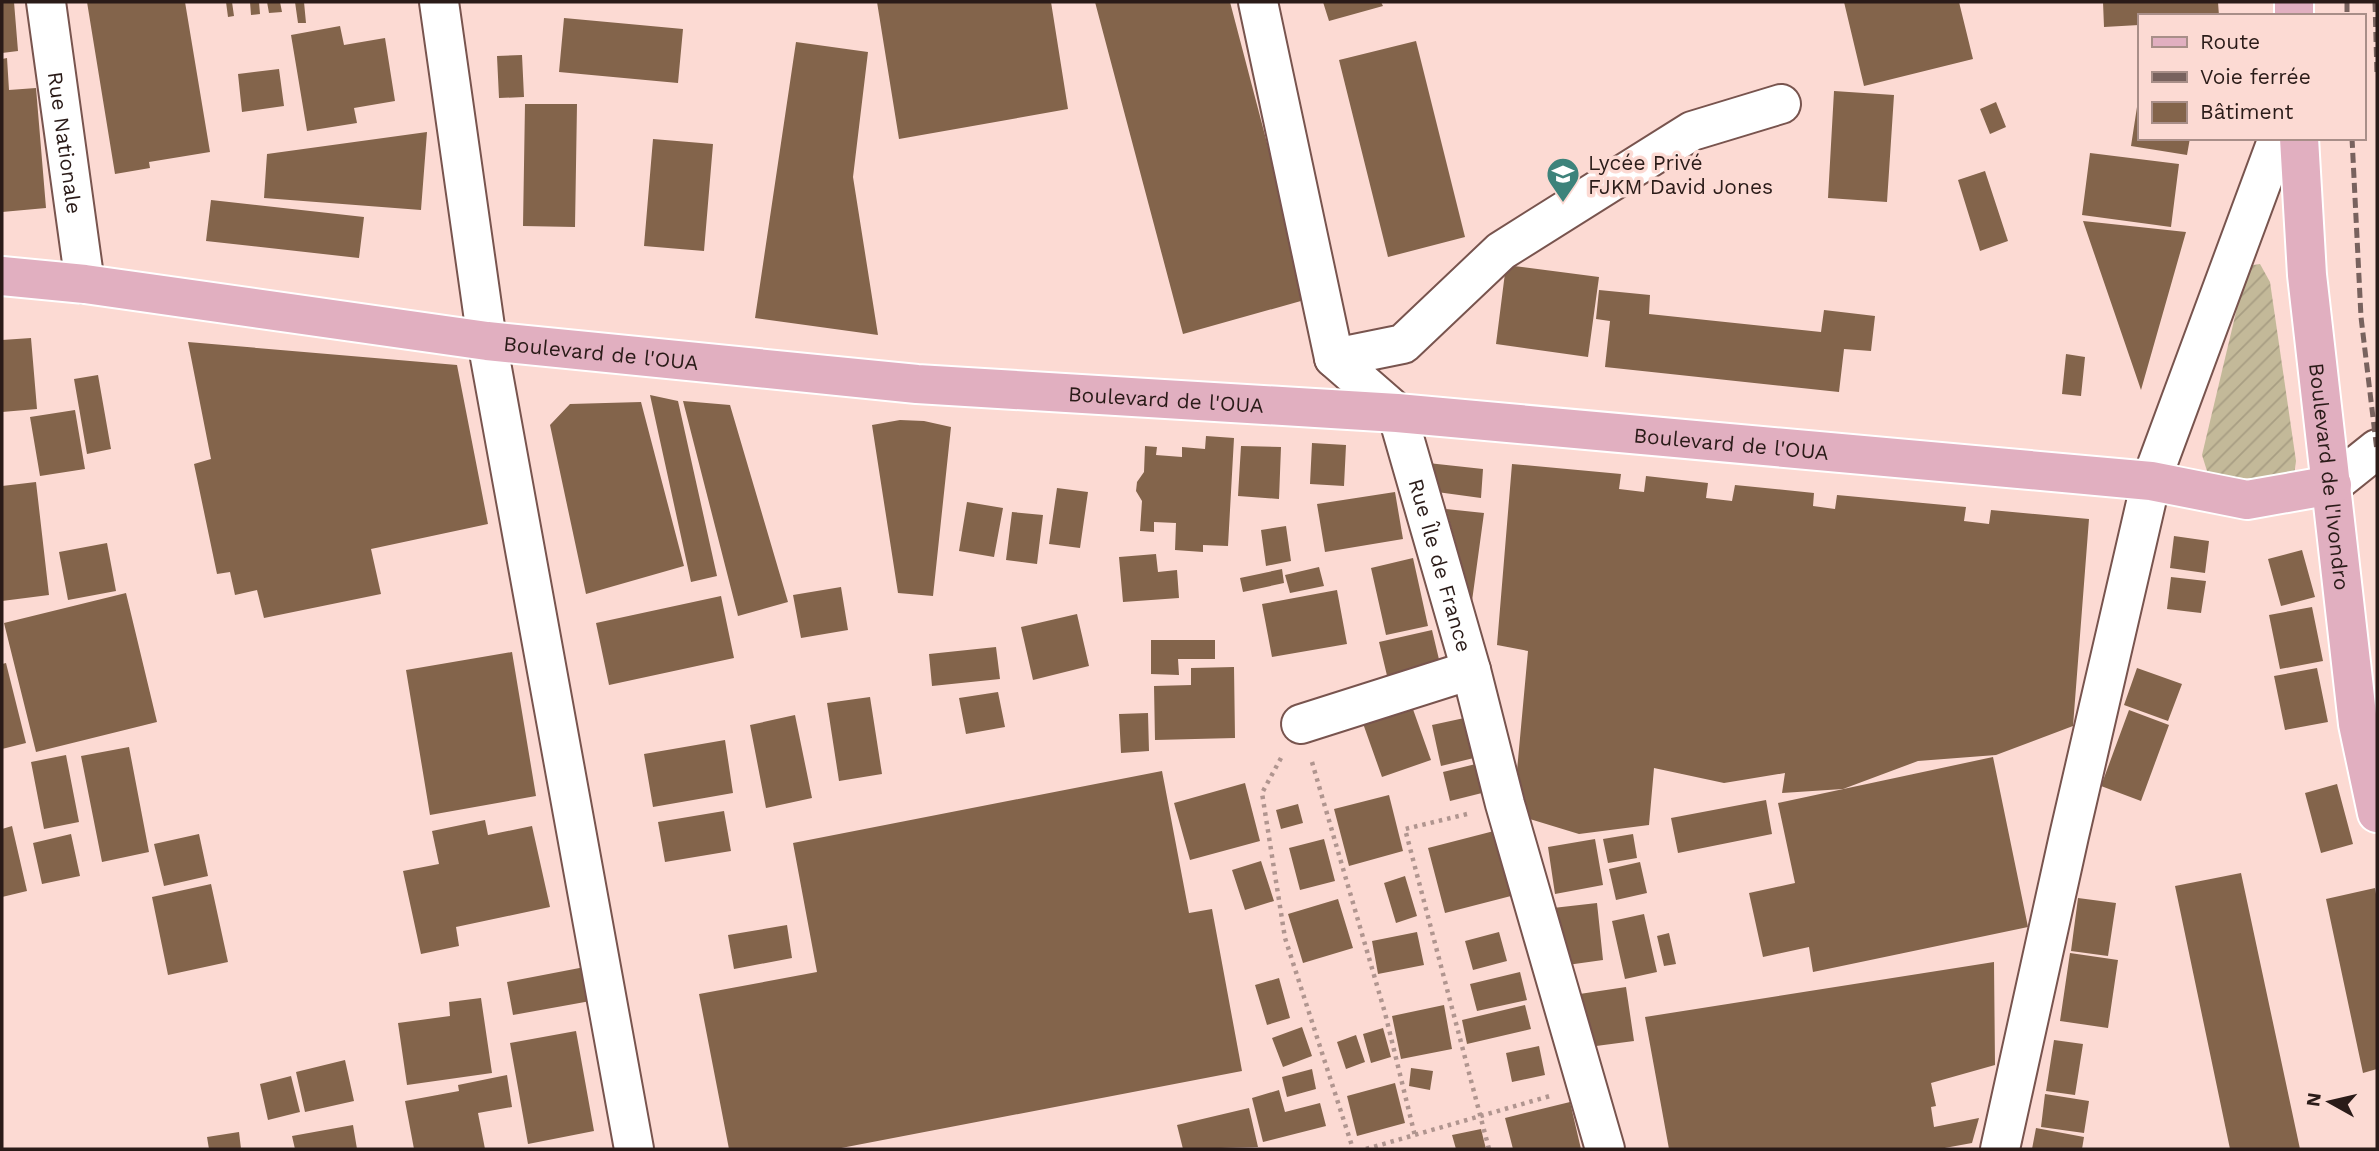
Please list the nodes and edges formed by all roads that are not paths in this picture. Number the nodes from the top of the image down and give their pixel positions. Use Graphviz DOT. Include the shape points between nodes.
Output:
graph roads {
  1 [pos="46,2"];
  2 [pos="439,2"];
  3 [pos="1258,2"];
  4 [pos="1782,104"];
  5 [pos="2277,140"];
  6 [pos="2299,140"];
  7 [pos="2,276"];
  8 [pos="85,284"];
  9 [pos="487,341"];
  10 [pos="1334,358"];
  11 [pos="1397,413"];
  12 [pos="2377,449"];
  13 [pos="2151,481"];
  14 [pos="2332,485"];
  15 [pos="1471,670"];
  16 [pos="1301,724"];
  17 [pos="2377,813"];
  18 [pos="634,1149"];
  19 [pos="1605,1149"];
  20 [pos="2000,1149"];
  1 -- 8 [label="street, Rue Nationale"];
  2 -- 9 [label="street"];
  3 -- 10 [label="street"];
  4 -- 10 [label="street" via="1692,131 1512,244 1404,344"];
  5 -- 13 [label="street"];
  6 -- 14 [label="main road, Boulevard de l'Ivondro" via="2307,275"];
  7 -- 8 [label="main road, Boulevard de l'OUA"];
  8 -- 9 [label="main road, Boulevard de l'OUA"];
  9 -- 11 [label="main road, Boulevard de l'OUA" via="917,384"];
  9 -- 18 [label="street"];
  10 -- 11 [label="street"];
  11 -- 13 [label="main road, Boulevard de l'OUA"];
  11 -- 15 [label="street, Rue Île de France"];
  12 -- 14 [label="street"];
  13 -- 14 [label="main road, Boulevard de l'OUA" via="2246,500"];
  13 -- 20 [label="street"];
  14 -- 17 [label="main road, Boulevard de l'Ivondro" via="2358,724"];
  15 -- 16 [label="street"];
  15 -- 19 [label="street, Rue Île de France"];
}
